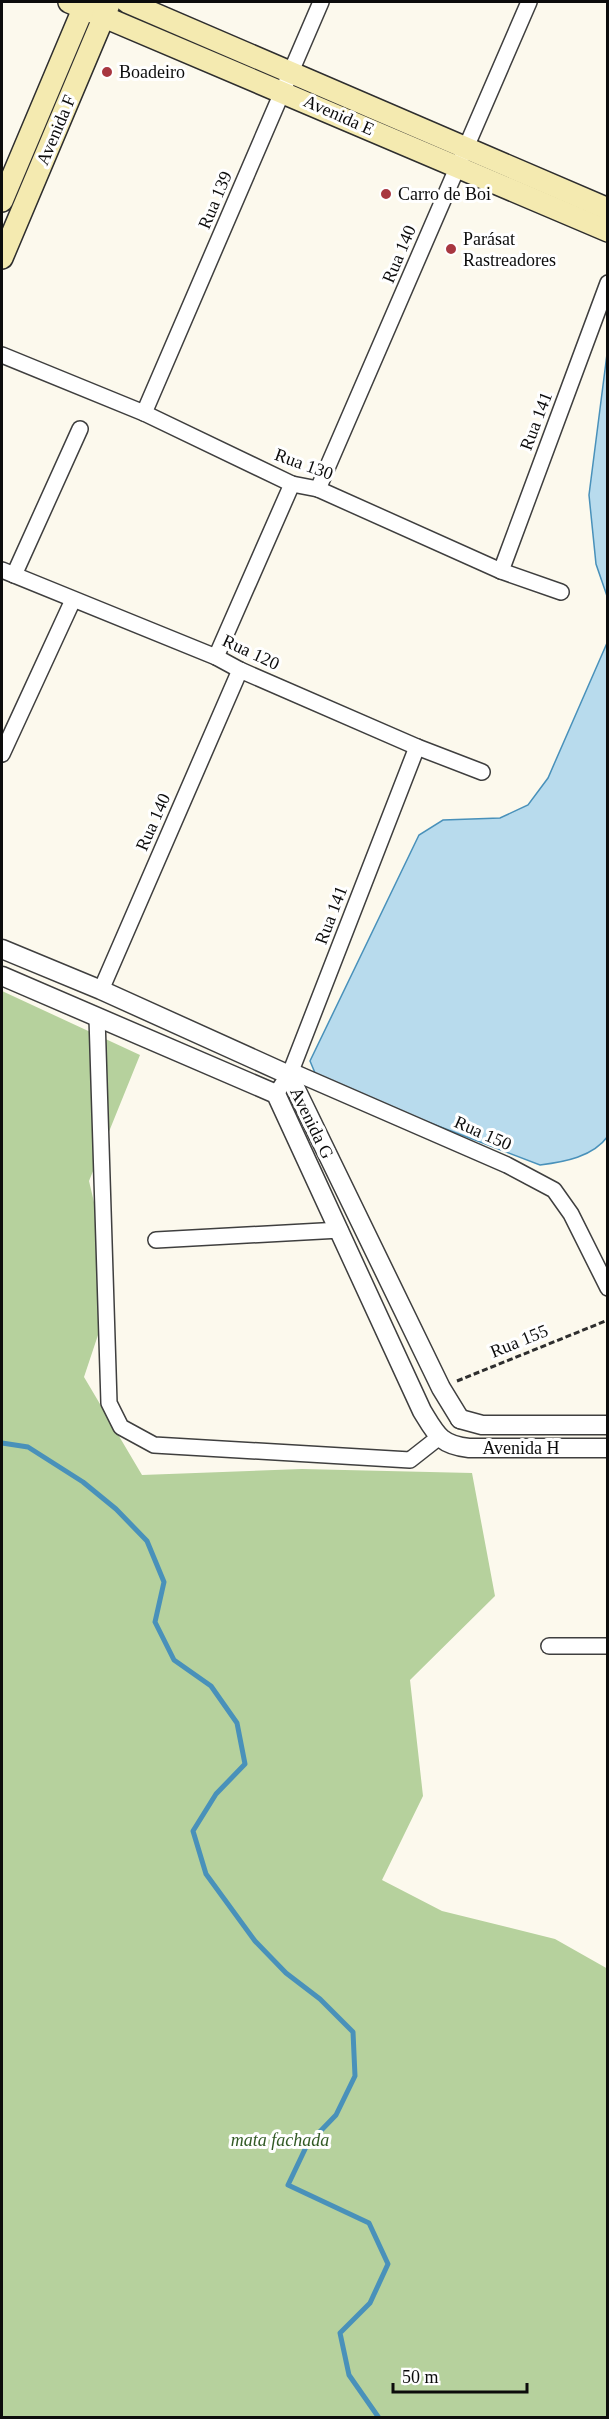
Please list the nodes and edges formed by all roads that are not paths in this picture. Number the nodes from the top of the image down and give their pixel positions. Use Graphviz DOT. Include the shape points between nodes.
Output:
graph roads {
  1 [pos="127,2"];
  2 [pos="321,2"];
  3 [pos="530,2"];
  4 [pos="80,4"];
  5 [pos="107,9"];
  6 [pos="292,71"];
  7 [pos="283,91"];
  8 [pos="466,146"];
  9 [pos="457,168"];
  10 [pos="2,201"];
  11 [pos="608,209"];
  12 [pos="608,231"];
  13 [pos="2,258"];
  14 [pos="608,284"];
  15 [pos="2,355"];
  16 [pos="144,413"];
  17 [pos="80,429"];
  18 [pos="292,484"];
  19 [pos="318,489"];
  20 [pos="501,571"];
  21 [pos="8,572"];
  22 [pos="561,592"];
  23 [pos="73,600"];
  24 [pos="216,657"];
  25 [pos="240,670"];
  26 [pos="417,747"];
  27 [pos="2,754"];
  28 [pos="482,772"];
  29 [pos="2,949"];
  30 [pos="2,976"];
  31 [pos="101,990"];
  32 [pos="97,1017"];
  33 [pos="290,1073"];
  34 [pos="276,1094"];
  35 [pos="340,1230"];
  36 [pos="156,1240"];
  37 [pos="608,1288"];
  38 [pos="460,1419"];
  39 [pos="608,1425"];
  40 [pos="438,1438"];
  41 [pos="608,1448"];
  42 [pos="549,1646"];
  43 [pos="608,1646"];
  1 -- 6 [label="main road, Avenida E"];
  2 -- 6 [label="street, Rua 139"];
  3 -- 8 [label="street, Rua 140"];
  4 -- 5 [label="main road, Avenida E"];
  4 -- 10 [label="main road, Avenida F"];
  5 -- 7 [label="main road, Avenida E"];
  5 -- 13 [label="main road, Avenida F"];
  6 -- 7 [label="street, Rua 139"];
  6 -- 8 [label="main road, Avenida E"];
  7 -- 9 [label="main road, Avenida E"];
  7 -- 16 [label="street, Rua 139"];
  8 -- 9 [label="street, Rua 140"];
  8 -- 11 [label="main road, Avenida E"];
  9 -- 12 [label="main road, Avenida E"];
  9 -- 19 [label="street, Rua 140"];
  14 -- 20 [label="street, Rua 141"];
  15 -- 16 [label="street, Rua 130"];
  16 -- 18 [label="street, Rua 130"];
  17 -- 21 [label="street"];
  18 -- 19 [label="street, Rua 130"];
  18 -- 24 [label="street"];
  19 -- 20 [label="street, Rua 130"];
  20 -- 22 [label="street, Rua 130"];
  21 -- 23 [label="street, Rua 120"];
  23 -- 24 [label="street, Rua 120"];
  23 -- 27 [label="street"];
  24 -- 25 [label="street, Rua 120"];
  25 -- 26 [label="street, Rua 120"];
  25 -- 31 [label="street, Rua 140"];
  26 -- 28 [label="street, Rua 120"];
  26 -- 33 [label="street, Rua 141"];
  29 -- 31 [label="street, Avenida G"];
  30 -- 32 [label="street, Avenida G"];
  31 -- 33 [label="street, Avenida G"];
  32 -- 34 [label="street, Avenida G"];
  32 -- 40 [label="street" via="109,1403 121,1427 154,1445 410,1460"];
  33 -- 34 [label="street, Rua 141"];
  33 -- 37 [label="street, Rua 150" via="507,1165 554,1190 571,1214"];
  33 -- 38 [label="street, Avenida G" via="441,1388"];
  34 -- 35 [label="street, Avenida G"];
  35 -- 36 [label="street"];
  35 -- 40 [label="street, Avenida G"];
  38 -- 39 [label="street, Avenida H" via="482,1425"];
  38 -- 40 [label="street"];
  40 -- 41 [label="street, Avenida H" via="453,1447 469,1448"];
  42 -- 43 [label="street"];
}
